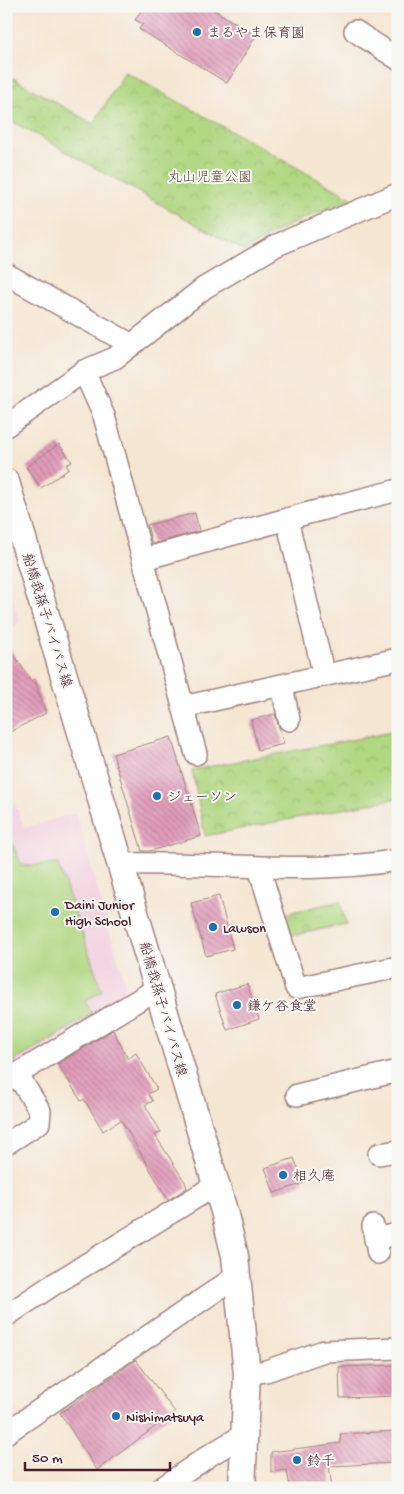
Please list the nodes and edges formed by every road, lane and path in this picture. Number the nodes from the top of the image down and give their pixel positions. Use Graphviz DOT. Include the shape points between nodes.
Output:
graph roads {
  1 [pos="355,31"];
  2 [pos="398,59"];
  3 [pos="397,196"];
  4 [pos="6,274"];
  5 [pos="132,344"];
  6 [pos="84,371"];
  7 [pos="6,426"];
  8 [pos="6,482"];
  9 [pos="398,490"];
  10 [pos="287,519"];
  11 [pos="144,559"];
  12 [pos="398,659"];
  13 [pos="324,676"];
  14 [pos="282,686"];
  15 [pos="184,708"];
  16 [pos="289,720"];
  17 [pos="196,754"];
  18 [pos="398,860"];
  19 [pos="121,864"];
  20 [pos="259,868"];
  21 [pos="398,967"];
  22 [pos="158,988"];
  23 [pos="398,1071"];
  24 [pos="12,1078"];
  25 [pos="297,1095"];
  26 [pos="6,1144"];
  27 [pos="216,1185"];
  28 [pos="398,1234"];
  29 [pos="375,1239"];
  30 [pos="237,1276"];
  31 [pos="6,1316"];
  32 [pos="398,1348"];
  33 [pos="247,1374"];
  34 [pos="6,1433"];
  35 [pos="245,1434"];
  36 [pos="162,1488"];
  37 [pos="242,1488"];
  1 -- 2 [label="street"];
  3 -- 5 [label="street" via="277,245 204,288"];
  4 -- 5 [label="street"];
  5 -- 6 [label="street" via="115,358"];
  6 -- 7 [label="street"];
  6 -- 11 [label="street" via="104,416"];
  8 -- 19 [label="street, 船橋我孫子バイパス線"];
  9 -- 10 [label="street"];
  10 -- 11 [label="street"];
  10 -- 13 [label="street"];
  11 -- 15 [label="street"];
  12 -- 13 [label="street"];
  13 -- 14 [label="street"];
  14 -- 15 [label="street"];
  14 -- 16 [label="street"];
  15 -- 17 [label="street"];
  18 -- 20 [label="street" via="372,865"];
  19 -- 20 [label="street"];
  19 -- 22 [label="street, 船橋我孫子バイパス線"];
  20 -- 21 [label="street" via="296,988"];
  22 -- 24 [label="street"];
  22 -- 27 [label="street, 船橋我孫子バイパス線"];
  23 -- 25 [label="street"];
  24 -- 26 [label="street" via="40,1111 39,1123"];
  27 -- 30 [label="street, 船橋我孫子バイパス線" via="235,1256"];
  27 -- 31 [label="street"];
  28 -- 29 [label="street"];
  30 -- 33 [label="street, 船橋我孫子バイパス線"];
  30 -- 34 [label="street"];
  32 -- 33 [label="street" via="324,1351 266,1371"];
  33 -- 35 [label="street, 船橋我孫子バイパス線"];
  35 -- 36 [label="street"];
  35 -- 37 [label="street, 船橋我孫子バイパス線"];
}
